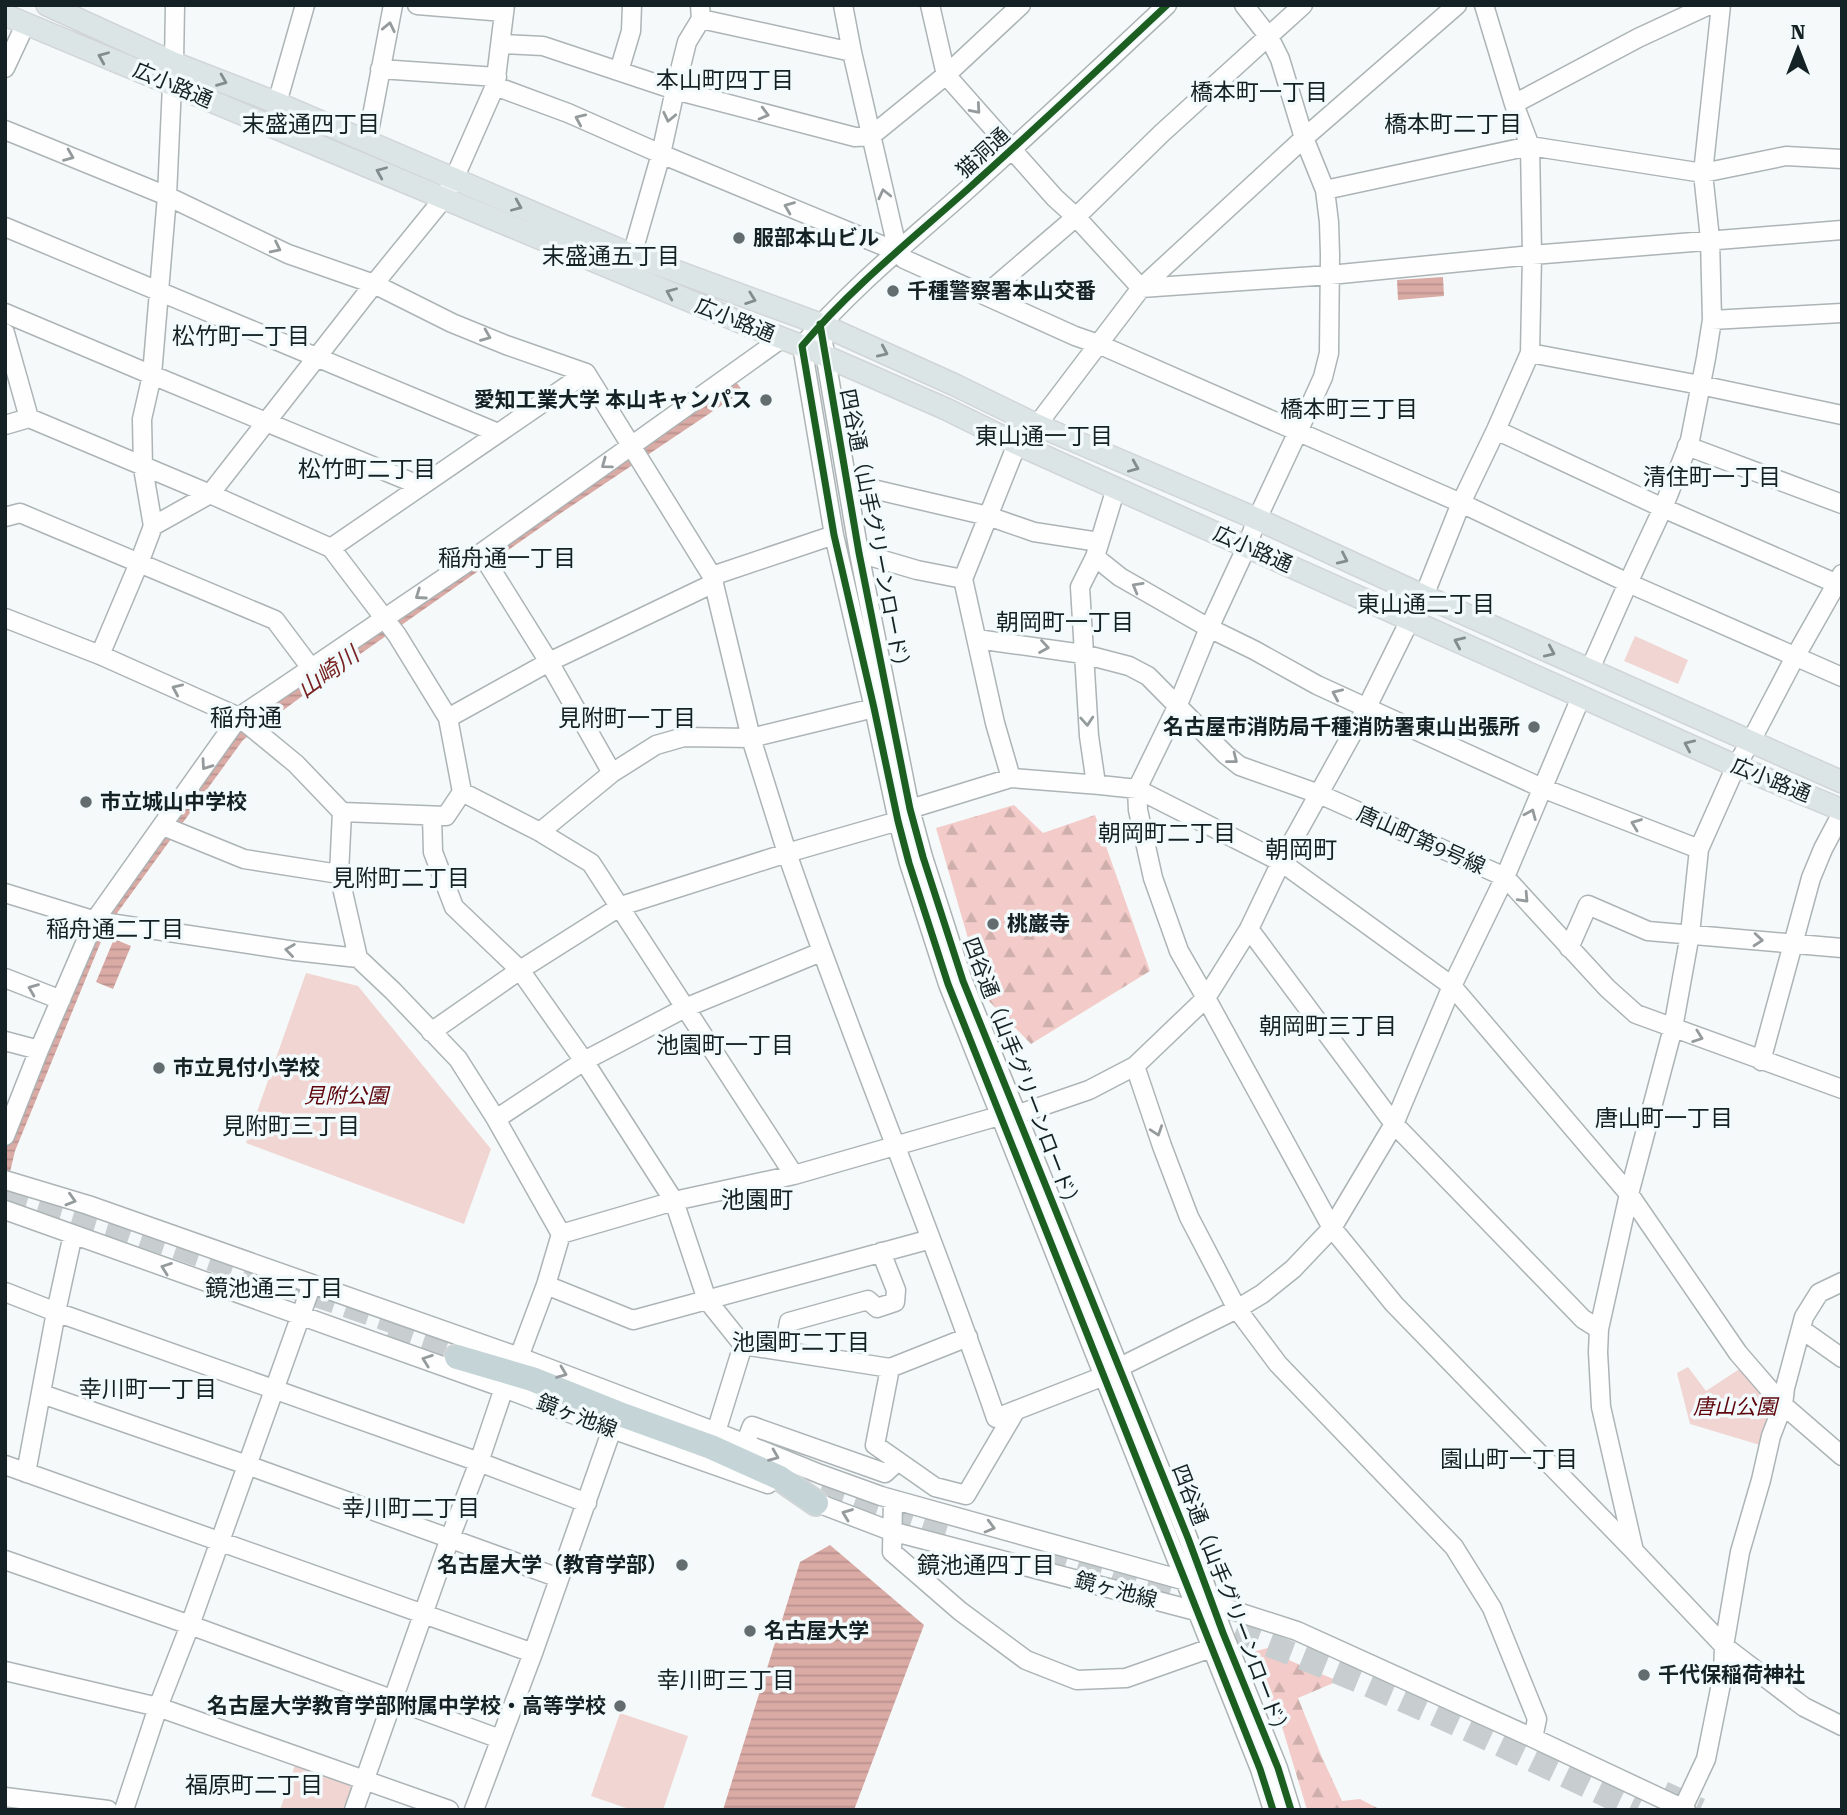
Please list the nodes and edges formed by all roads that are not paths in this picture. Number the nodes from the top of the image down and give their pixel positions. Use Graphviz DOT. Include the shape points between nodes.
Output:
graph roads {
  1 [pos="48,5"];
  2 [pos="175,5"];
  3 [pos="305,5"];
  4 [pos="393,5"];
  5 [pos="418,5"];
  6 [pos="632,5"];
  7 [pos="843,5"];
  8 [pos="930,5"];
  9 [pos="1021,5"];
  10 [pos="1167,5"];
  11 [pos="1244,5"];
  12 [pos="1303,5"];
  13 [pos="1457,5"];
  14 [pos="1485,5"];
  15 [pos="1709,5"];
  16 [pos="1721,5"];
  17 [pos="504,9"];
  18 [pos="700,12"];
  19 [pos="5,15"];
  20 [pos="26,23"];
  21 [pos="1269,37"];
  22 [pos="500,44"];
  23 [pos="852,52"];
  24 [pos="174,62"];
  25 [pos="5,68"];
  26 [pos="380,69"];
  27 [pos="619,71"];
  28 [pos="946,75"];
  29 [pos="496,81"];
  30 [pos="172,85"];
  31 [pos="675,90"];
  32 [pos="276,103"];
  33 [pos="1514,104"];
  34 [pos="5,130"];
  35 [pos="871,135"];
  36 [pos="1304,138"];
  37 [pos="368,142"];
  38 [pos="1530,146"];
  39 [pos="1012,150"];
  40 [pos="661,154"];
  41 [pos="1842,159"];
  42 [pos="1703,173"];
  43 [pos="454,179"];
  44 [pos="1325,190"];
  45 [pos="167,196"];
  46 [pos="444,198"];
  47 [pos="1076,217"];
  48 [pos="5,227"];
  49 [pos="1842,230"];
  50 [pos="1710,239"];
  51 [pos="898,252"];
  52 [pos="632,255"];
  53 [pos="1532,255"];
  54 [pos="1330,275"];
  55 [pos="374,284"];
  56 [pos="1141,288"];
  57 [pos="158,290"];
  58 [pos="985,295"];
  59 [pos="5,313"];
  60 [pos="1842,313"];
  61 [pos="1713,320"];
  62 [pos="820,324"];
  63 [pos="5,334"];
  64 [pos="780,339"];
  65 [pos="1098,344"];
  66 [pos="802,346"];
  67 [pos="1530,353"];
  68 [pos="318,357"];
  69 [pos="825,357"];
  70 [pos="586,373"];
  71 [pos="152,375"];
  72 [pos="1700,385"];
  73 [pos="1842,415"];
  74 [pos="29,418"];
  75 [pos="266,421"];
  76 [pos="5,425"];
  77 [pos="1037,425"];
  78 [pos="1496,430"];
  79 [pos="1298,432"];
  80 [pos="498,433"];
  81 [pos="1017,444"];
  82 [pos="632,446"];
  83 [pos="1688,446"];
  84 [pos="143,468"];
  85 [pos="847,483"];
  86 [pos="421,486"];
  87 [pos="1116,488"];
  88 [pos="210,494"];
  89 [pos="1461,503"];
  90 [pos="1842,504"];
  91 [pos="1664,508"];
  92 [pos="988,516"];
  93 [pos="5,517"];
  94 [pos="1257,519"];
  95 [pos="153,526"];
  96 [pos="834,535"];
  97 [pos="1247,546"];
  98 [pos="331,548"];
  99 [pos="1097,549"];
  100 [pos="859,554"];
  101 [pos="484,559"];
  102 [pos="139,563"];
  103 [pos="963,579"];
  104 [pos="713,580"];
  105 [pos="1840,581"];
  106 [pos="1628,583"];
  107 [pos="1424,596"];
  108 [pos="5,618"];
  109 [pos="1410,620"];
  110 [pos="389,625"];
  111 [pos="1209,628"];
  112 [pos="976,639"];
  113 [pos="1083,654"];
  114 [pos="100,655"];
  115 [pos="1795,657"];
  116 [pos="549,662"];
  117 [pos="311,668"];
  118 [pos="1590,669"];
  119 [pos="1842,677"];
  120 [pos="1581,697"];
  121 [pos="1177,707"];
  122 [pos="1367,707"];
  123 [pos="874,708"];
  124 [pos="240,717"];
  125 [pos="448,718"];
  126 [pos="751,738"];
  127 [pos="1751,741"];
  128 [pos="1736,766"];
  129 [pos="612,773"];
  130 [pos="1011,778"];
  131 [pos="1842,782"];
  132 [pos="1096,784"];
  133 [pos="1137,789"];
  134 [pos="1542,789"];
  135 [pos="462,792"];
  136 [pos="1319,794"];
  137 [pos="1842,811"];
  138 [pos="342,812"];
  139 [pos="904,815"];
  140 [pos="432,816"];
  141 [pos="169,829"];
  142 [pos="540,832"];
  143 [pos="1699,849"];
  144 [pos="787,853"];
  145 [pos="1281,862"];
  146 [pos="339,874"];
  147 [pos="1504,877"];
  148 [pos="5,893"];
  149 [pos="621,906"];
  150 [pos="101,921"];
  151 [pos="1249,929"];
  152 [pos="1690,934"];
  153 [pos="1793,943"];
  154 [pos="1569,948"];
  155 [pos="1842,948"];
  156 [pos="821,952"];
  157 [pos="358,958"];
  158 [pos="520,970"];
  159 [pos="5,978"];
  160 [pos="1452,986"];
  161 [pos="1206,998"];
  162 [pos="61,1000"];
  163 [pos="685,1008"];
  164 [pos="1673,1028"];
  165 [pos="431,1032"];
  166 [pos="5,1041"];
  167 [pos="40,1050"];
  168 [pos="584,1061"];
  169 [pos="1761,1061"];
  170 [pos="1135,1066"];
  171 [pos="1842,1089"];
  172 [pos="1008,1115"];
  173 [pos="496,1119"];
  174 [pos="1394,1124"];
  175 [pos="5,1136"];
  176 [pos="896,1146"];
  177 [pos="794,1175"];
  178 [pos="5,1180"];
  179 [pos="1629,1194"];
  180 [pos="674,1201"];
  181 [pos="5,1210"];
  182 [pos="1332,1228"];
  183 [pos="73,1234"];
  184 [pos="561,1234"];
  185 [pos="931,1239"];
  186 [pos="881,1252"];
  187 [pos="1842,1282"];
  188 [pos="312,1284"];
  189 [pos="546,1285"];
  190 [pos="5,1292"];
  191 [pos="707,1300"];
  192 [pos="1237,1309"];
  193 [pos="56,1312"];
  194 [pos="300,1315"];
  195 [pos="1599,1329"];
  196 [pos="1801,1329"];
  197 [pos="968,1337"];
  198 [pos="743,1345"];
  199 [pos="784,1351"];
  200 [pos="457,1357"];
  201 [pos="519,1357"];
  202 [pos="1842,1358"];
  203 [pos="890,1368"];
  204 [pos="1112,1372"];
  205 [pos="504,1388"];
  206 [pos="273,1390"];
  207 [pos="41,1394"];
  208 [pos="1783,1405"];
  209 [pos="1016,1410"];
  210 [pos="614,1421"];
  211 [pos="716,1432"];
  212 [pos="745,1444"];
  213 [pos="1842,1456"];
  214 [pos="898,1461"];
  215 [pos="480,1462"];
  216 [pos="5,1465"];
  217 [pos="247,1465"];
  218 [pos="26,1473"];
  219 [pos="893,1500"];
  220 [pos="587,1503"];
  221 [pos="816,1503"];
  222 [pos="891,1531"];
  223 [pos="450,1538"];
  224 [pos="219,1542"];
  225 [pos="1634,1551"];
  226 [pos="5,1560"];
  227 [pos="559,1578"];
  228 [pos="1186,1581"];
  229 [pos="1213,1604"];
  230 [pos="1196,1611"];
  231 [pos="424,1614"];
  232 [pos="190,1625"];
  233 [pos="1724,1646"];
  234 [pos="1211,1648"];
  235 [pos="533,1653"];
  236 [pos="5,1671"];
  237 [pos="393,1699"];
  238 [pos="158,1707"];
  239 [pos="1842,1726"];
  240 [pos="1533,1738"];
  241 [pos="499,1739"];
  242 [pos="364,1781"];
  243 [pos="5,1797"];
  244 [pos="1685,1809"];
  245 [pos="108,1810"];
  246 [pos="124,1810"];
  247 [pos="354,1810"];
  248 [pos="449,1810"];
  249 [pos="474,1810"];
  250 [pos="1273,1810"];
  251 [pos="1291,1810"];
  1 -- 24 [label="main road, 広小路通"];
  2 -- 24 [label="street"];
  3 -- 32 [label="street"];
  26 -- 4 [label="street, one-way"];
  5 -- 17 [label="street"];
  6 -- 27 [label="street" via="631,31"];
  7 -- 23 [label="street"];
  8 -- 28 [label="street"];
  9 -- 28 [label="street"];
  10 -- 39 [label="street, 猫洞通"];
  11 -- 21 [label="street"];
  12 -- 21 [label="street"];
  13 -- 36 [label="street"];
  14 -- 33 [label="street"];
  15 -- 33 [label="street"];
  16 -- 42 [label="street"];
  17 -- 22 [label="street"];
  18 -- 23 [label="street"];
  18 -- 31 [label="street"];
  19 -- 20 [label="main road, 広小路通"];
  20 -- 25 [label="street"];
  30 -- 20 [label="main road, 広小路通, one-way"];
  21 -- 36 [label="street"];
  21 -- 47 [label="street"];
  22 -- 27 [label="street" via="543,46"];
  22 -- 29 [label="street"];
  23 -- 35 [label="street"];
  24 -- 30 [label="street"];
  24 -- 32 [label="main road, 広小路通, one-way"];
  26 -- 29 [label="street"];
  26 -- 37 [label="street"];
  27 -- 31 [label="street"];
  28 -- 35 [label="street"];
  28 -- 39 [label="street, one-way"];
  40 -- 29 [label="street, one-way"];
  29 -- 43 [label="street"];
  30 -- 45 [label="street"];
  46 -- 30 [label="main road, 広小路通, one-way"];
  31 -- 35 [label="street, one-way" via="855,137"];
  31 -- 40 [label="street, one-way"];
  32 -- 37 [label="main road, 広小路通"];
  33 -- 38 [label="street"];
  34 -- 45 [label="street, one-way"];
  51 -- 35 [label="street, one-way"];
  36 -- 44 [label="street"];
  36 -- 56 [label="street"];
  37 -- 43 [label="main road, 広小路通"];
  38 -- 42 [label="street"];
  38 -- 44 [label="street"];
  38 -- 53 [label="street"];
  39 -- 47 [label="street"];
  39 -- 51 [label="street, 猫洞通"];
  51 -- 40 [label="street, one-way"];
  40 -- 52 [label="street"];
  41 -- 42 [label="street" via="1786,156"];
  42 -- 50 [label="street"];
  43 -- 46 [label="street"];
  43 -- 52 [label="main road, 広小路通, one-way"];
  44 -- 54 [label="street"];
  45 -- 55 [label="street, one-way" via="288,254"];
  45 -- 57 [label="street"];
  46 -- 55 [label="street"];
  64 -- 46 [label="main road, 広小路通, one-way"];
  47 -- 56 [label="street"];
  47 -- 58 [label="street"];
  48 -- 57 [label="street"];
  49 -- 50 [label="street"];
  50 -- 53 [label="street"];
  50 -- 61 [label="street"];
  51 -- 58 [label="street" via="904,259"];
  51 -- 62 [label="street, 猫洞通"];
  52 -- 62 [label="main road, 広小路通, one-way"];
  53 -- 54 [label="street"];
  53 -- 67 [label="street"];
  54 -- 56 [label="street"];
  54 -- 79 [label="street" via="1329,354"];
  55 -- 68 [label="street"];
  55 -- 70 [label="street, one-way" via="452,323"];
  56 -- 65 [label="street"];
  57 -- 68 [label="street"];
  57 -- 71 [label="street"];
  58 -- 65 [label="street"];
  59 -- 71 [label="street"];
  60 -- 61 [label="street"];
  61 -- 72 [label="street"];
  62 -- 66 [label="street, 猫洞通"];
  62 -- 69 [label="street, 四谷通（山手グリーンロード）"];
  62 -- 77 [label="main road, 広小路通, one-way"];
  63 -- 74 [label="street"];
  64 -- 66 [label="main road, 広小路通"];
  64 -- 82 [label="street"];
  65 -- 77 [label="street"];
  65 -- 79 [label="street"];
  66 -- 69 [label="main road, 広小路通"];
  66 -- 96 [label="street"];
  67 -- 72 [label="street"];
  67 -- 78 [label="street"];
  68 -- 75 [label="street"];
  68 -- 80 [label="street"];
  69 -- 81 [label="main road, 広小路通"];
  69 -- 85 [label="street, 四谷通（山手グリーンロード）"];
  70 -- 80 [label="street"];
  70 -- 82 [label="street"];
  71 -- 75 [label="street"];
  71 -- 84 [label="street" via="142,419"];
  72 -- 73 [label="street"];
  72 -- 83 [label="street"];
  74 -- 76 [label="street"];
  74 -- 84 [label="street"];
  75 -- 86 [label="street"];
  75 -- 88 [label="street"];
  77 -- 94 [label="main road, 広小路通, one-way"];
  78 -- 89 [label="street"];
  78 -- 91 [label="street"];
  79 -- 89 [label="street"];
  79 -- 94 [label="street"];
  80 -- 86 [label="street"];
  81 -- 87 [label="main road, 広小路通"];
  81 -- 92 [label="street"];
  82 -- 101 [label="street, one-way"];
  82 -- 104 [label="street"];
  83 -- 90 [label="street"];
  83 -- 91 [label="street"];
  84 -- 88 [label="street"];
  84 -- 95 [label="street"];
  85 -- 92 [label="street"];
  85 -- 100 [label="street, 四谷通（山手グリーンロード）"];
  86 -- 98 [label="street"];
  87 -- 97 [label="main road, 広小路通"];
  87 -- 99 [label="street"];
  88 -- 95 [label="street"];
  88 -- 98 [label="street"];
  89 -- 106 [label="street"];
  89 -- 107 [label="street"];
  91 -- 105 [label="street"];
  91 -- 106 [label="street"];
  92 -- 99 [label="street"];
  92 -- 103 [label="street"];
  93 -- 102 [label="street" via="20,513"];
  94 -- 97 [label="street"];
  94 -- 107 [label="main road, 広小路通, one-way"];
  95 -- 102 [label="street"];
  96 -- 104 [label="street"];
  96 -- 123 [label="street"];
  97 -- 109 [label="main road, 広小路通"];
  97 -- 111 [label="street"];
  98 -- 110 [label="street"];
  111 -- 99 [label="street, one-way" via="1120,577"];
  99 -- 113 [label="street" via="1080,587"];
  100 -- 103 [label="street"];
  100 -- 139 [label="street, 四谷通（山手グリーンロード）"];
  101 -- 110 [label="street, one-way"];
  101 -- 116 [label="street"];
  102 -- 114 [label="street"];
  102 -- 117 [label="street" via="275,620"];
  103 -- 112 [label="street"];
  104 -- 116 [label="street"];
  104 -- 126 [label="street"];
  105 -- 115 [label="street"];
  106 -- 115 [label="street"];
  106 -- 118 [label="street"];
  107 -- 118 [label="main road, 広小路通, one-way"];
  108 -- 114 [label="street"];
  120 -- 109 [label="main road, 広小路通, one-way"];
  109 -- 122 [label="street"];
  110 -- 117 [label="street"];
  110 -- 125 [label="street"];
  111 -- 121 [label="street"];
  122 -- 111 [label="street, one-way"];
  112 -- 113 [label="street, 唐山町第9号線, one-way"];
  112 -- 130 [label="street"];
  113 -- 121 [label="street, 唐山町第9号線" via="1148,676"];
  113 -- 132 [label="street, one-way"];
  124 -- 114 [label="street, one-way"];
  115 -- 119 [label="street"];
  115 -- 127 [label="street"];
  116 -- 125 [label="street"];
  116 -- 129 [label="street"];
  117 -- 124 [label="street"];
  118 -- 127 [label="main road, 広小路通"];
  128 -- 120 [label="main road, 広小路通, one-way"];
  120 -- 134 [label="street"];
  121 -- 133 [label="street"];
  121 -- 136 [label="street, 唐山町第9号線, one-way" via="1240,766"];
  122 -- 134 [label="street"];
  122 -- 136 [label="street"];
  123 -- 126 [label="street"];
  123 -- 139 [label="street"];
  124 -- 138 [label="street" via="296,764"];
  124 -- 141 [label="street, one-way"];
  125 -- 135 [label="street"];
  126 -- 129 [label="street" via="684,737 656,745"];
  126 -- 144 [label="street"];
  127 -- 128 [label="street"];
  127 -- 131 [label="main road, 広小路通"];
  128 -- 137 [label="main road, 広小路通"];
  128 -- 143 [label="street"];
  129 -- 142 [label="street"];
  130 -- 132 [label="street"];
  130 -- 139 [label="street"];
  132 -- 133 [label="street"];
  133 -- 145 [label="street"];
  133 -- 161 [label="street" via="1153,878 1179,951"];
  143 -- 134 [label="street, one-way"];
  147 -- 134 [label="street, one-way"];
  135 -- 140 [label="street" via="446,816"];
  135 -- 142 [label="street"];
  136 -- 145 [label="street"];
  136 -- 147 [label="street, 唐山町第9号線"];
  137 -- 153 [label="street" via="1811,878"];
  138 -- 140 [label="street"];
  138 -- 146 [label="street"];
  139 -- 144 [label="street"];
  139 -- 172 [label="street, 四谷通（山手グリーンロード）" via="923,857"];
  140 -- 158 [label="street" via="433,852 454,907"];
  141 -- 146 [label="street" via="244,859"];
  141 -- 150 [label="street"];
  142 -- 149 [label="street" via="592,863"];
  143 -- 152 [label="street"];
  144 -- 149 [label="street"];
  144 -- 156 [label="street"];
  145 -- 151 [label="street"];
  145 -- 160 [label="street"];
  146 -- 157 [label="street"];
  147 -- 154 [label="street, 唐山町第9号線, one-way"];
  147 -- 160 [label="street"];
  148 -- 150 [label="street"];
  149 -- 158 [label="street"];
  149 -- 163 [label="street"];
  157 -- 150 [label="street, one-way"];
  150 -- 162 [label="street"];
  151 -- 161 [label="street"];
  151 -- 174 [label="street"];
  152 -- 153 [label="street, one-way"];
  152 -- 154 [label="street" via="1648,931 1588,905"];
  152 -- 164 [label="street"];
  153 -- 155 [label="street"];
  153 -- 169 [label="street"];
  154 -- 164 [label="street, 唐山町第9号線" via="1636,1014"];
  156 -- 163 [label="street"];
  156 -- 176 [label="street"];
  157 -- 165 [label="street"];
  158 -- 165 [label="street"];
  158 -- 168 [label="street"];
  162 -- 159 [label="street, one-way"];
  160 -- 174 [label="street"];
  160 -- 179 [label="street"];
  161 -- 170 [label="street"];
  161 -- 182 [label="street"];
  162 -- 167 [label="street"];
  163 -- 168 [label="street"];
  163 -- 177 [label="street"];
  164 -- 169 [label="street, 唐山町第9号線, one-way"];
  164 -- 179 [label="street"];
  165 -- 173 [label="street" via="458,1059"];
  166 -- 167 [label="street"];
  167 -- 175 [label="street"];
  168 -- 173 [label="street"];
  168 -- 180 [label="street"];
  169 -- 171 [label="street, 唐山町第9号線"];
  170 -- 172 [label="street" via="1089,1090"];
  170 -- 192 [label="street, one-way" via="1189,1217"];
  172 -- 176 [label="street"];
  172 -- 204 [label="street, 四谷通（山手グリーンロード）"];
  173 -- 184 [label="street"];
  174 -- 182 [label="street"];
  174 -- 195 [label="street" via="1583,1319"];
  176 -- 177 [label="street"];
  176 -- 185 [label="street"];
  177 -- 180 [label="street"];
  178 -- 188 [label="street, 鏡ヶ池線, one-way"];
  179 -- 195 [label="street"];
  179 -- 208 [label="street" via="1738,1353"];
  180 -- 184 [label="street"];
  180 -- 191 [label="street"];
  181 -- 183 [label="street, 鏡ヶ池線"];
  182 -- 192 [label="street" via="1293,1269"];
  182 -- 225 [label="street" via="1394,1304"];
  183 -- 193 [label="street"];
  194 -- 183 [label="street, 鏡ヶ池線, one-way"];
  184 -- 189 [label="street"];
  185 -- 186 [label="street"];
  185 -- 197 [label="street"];
  186 -- 191 [label="street"];
  186 -- 199 [label="street" via="896,1290 895,1302 877,1308 868,1300 789,1322"];
  187 -- 196 [label="street" via="1819,1293"];
  188 -- 194 [label="street"];
  188 -- 201 [label="street, 鏡ヶ池線"];
  189 -- 191 [label="street" via="634,1320"];
  189 -- 201 [label="street"];
  190 -- 193 [label="street"];
  191 -- 198 [label="street"];
  192 -- 204 [label="street"];
  192 -- 240 [label="street" via="1279,1364 1454,1547 1492,1608 1537,1719"];
  193 -- 206 [label="street"];
  193 -- 207 [label="street"];
  205 -- 194 [label="street, 鏡ヶ池線, one-way"];
  194 -- 206 [label="street"];
  195 -- 225 [label="street" via="1601,1407"];
  196 -- 202 [label="street"];
  196 -- 208 [label="street"];
  197 -- 203 [label="street"];
  197 -- 209 [label="street" via="996,1418"];
  198 -- 199 [label="street"];
  198 -- 211 [label="street"];
  199 -- 203 [label="street"];
  200 -- 210 [label="highway" via="532,1378"];
  201 -- 211 [label="street, 鏡ヶ池線, one-way"];
  203 -- 214 [label="street" via="875,1445"];
  204 -- 209 [label="street"];
  204 -- 228 [label="street"];
  204 -- 229 [label="street, 四谷通（山手グリーンロード）"];
  205 -- 210 [label="street, 鏡ヶ池線"];
  205 -- 215 [label="street"];
  206 -- 215 [label="street"];
  206 -- 217 [label="street"];
  207 -- 217 [label="street"];
  207 -- 218 [label="street"];
  208 -- 213 [label="street"];
  208 -- 233 [label="street" via="1740,1552"];
  209 -- 214 [label="street" via="966,1495 934,1487"];
  210 -- 220 [label="street"];
  210 -- 221 [label="highway" via="711,1447 780,1478"];
  211 -- 212 [label="street, 鏡ヶ池線"];
  212 -- 214 [label="street" via="752,1426 885,1473"];
  212 -- 219 [label="street, 鏡ヶ池線, one-way"];
  215 -- 220 [label="street"];
  215 -- 223 [label="street"];
  216 -- 218 [label="street"];
  217 -- 223 [label="street"];
  217 -- 224 [label="street"];
  218 -- 224 [label="street"];
  219 -- 222 [label="street"];
  219 -- 228 [label="street, 鏡ヶ池線, one-way"];
  220 -- 227 [label="street"];
  222 -- 221 [label="street, 鏡ヶ池線, one-way"];
  222 -- 230 [label="street, 鏡ヶ池線"];
  222 -- 234 [label="street" via="892,1552 960,1611 1026,1660 1077,1680 1126,1678"];
  223 -- 227 [label="street"];
  223 -- 231 [label="street"];
  224 -- 231 [label="street"];
  224 -- 232 [label="street"];
  225 -- 233 [label="street"];
  226 -- 232 [label="street"];
  227 -- 235 [label="street"];
  228 -- 229 [label="street, 鏡ヶ池線"];
  228 -- 230 [label="street"];
  229 -- 230 [label="street"];
  229 -- 240 [label="street" via="1297,1631"];
  229 -- 251 [label="street, 四谷通（山手グリーンロード）"];
  230 -- 234 [label="street"];
  231 -- 235 [label="street"];
  231 -- 237 [label="street"];
  232 -- 237 [label="street"];
  232 -- 238 [label="street"];
  233 -- 239 [label="street" via="1804,1707"];
  233 -- 244 [label="street" via="1706,1759"];
  234 -- 250 [label="street"];
  235 -- 241 [label="street"];
  236 -- 238 [label="street"];
  237 -- 241 [label="street"];
  237 -- 242 [label="street"];
  238 -- 242 [label="street"];
  238 -- 246 [label="street"];
  240 -- 244 [label="street"];
  241 -- 249 [label="street"];
  242 -- 247 [label="street"];
  242 -- 248 [label="street"];
  243 -- 245 [label="street"];
}
